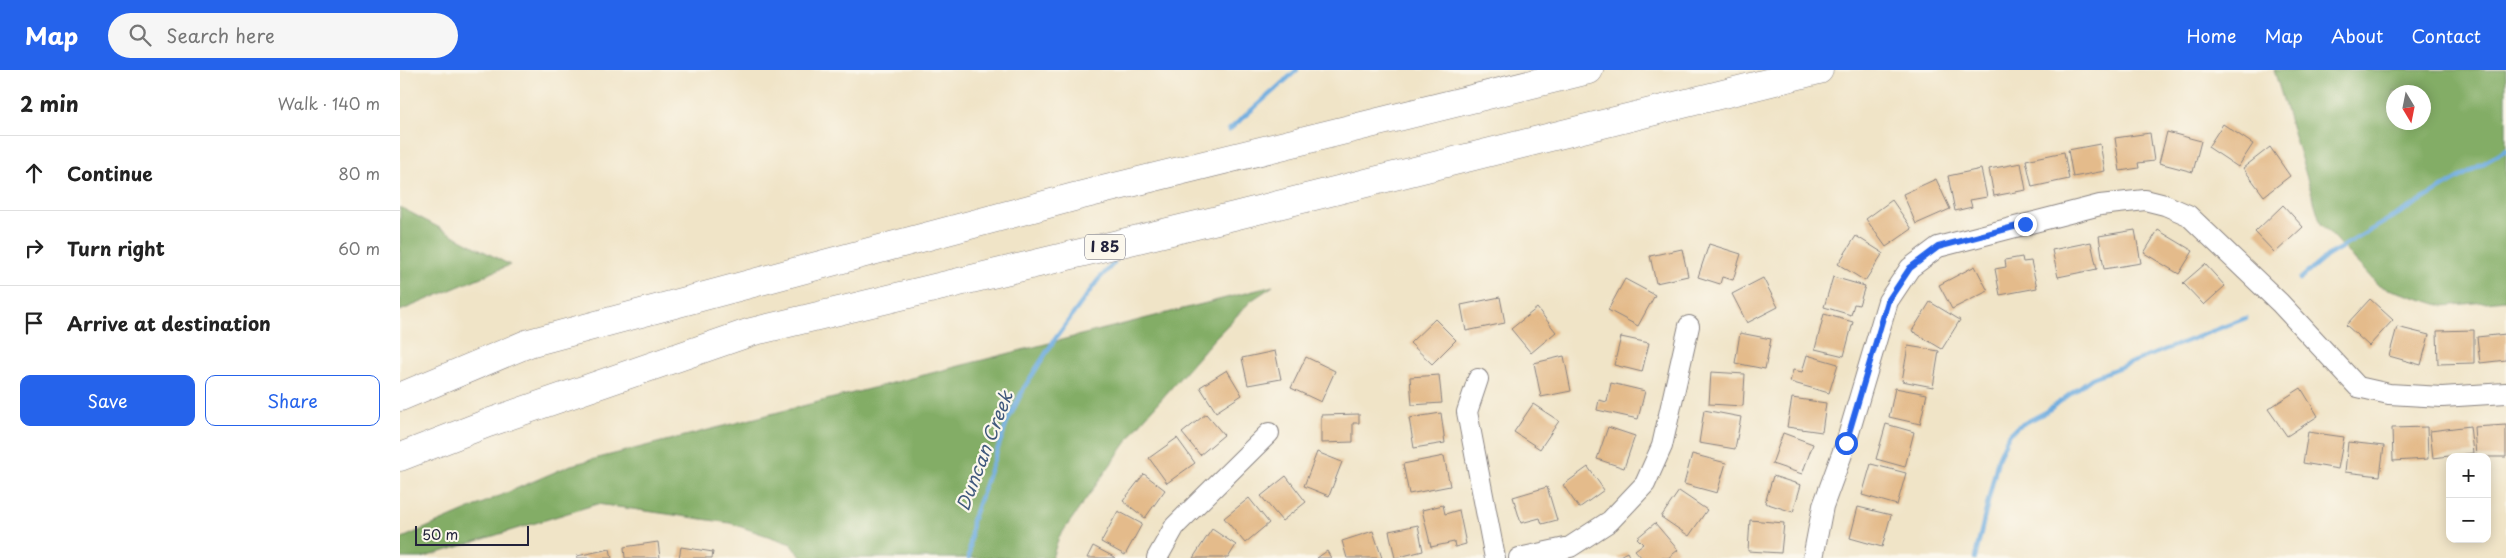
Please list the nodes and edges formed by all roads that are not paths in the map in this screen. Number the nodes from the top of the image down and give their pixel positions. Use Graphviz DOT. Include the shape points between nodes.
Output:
graph roads {
  1 [pos="1589,70"];
  2 [pos="1820,70"];
  3 [pos="1689,326"];
  4 [pos="1478,380"];
  5 [pos="2506,393"];
  6 [pos="400,397"];
  7 [pos="1269,433"];
  8 [pos="400,457"];
  9 [pos="1157,558"];
  10 [pos="1495,558"];
  11 [pos="1519,558"];
  12 [pos="1813,558"];
  1 -- 6 [label="highway" via="1074,196 528,343"];
  2 -- 8 [label="highway, I 85" via="751,332 488,423"];
  3 -- 11 [label="street" via="1662,446 1645,484 1610,521 1570,547"];
  4 -- 10 [label="street" via="1467,412"];
  5 -- 12 [label="street" via="2442,397 2389,394 2358,388 2280,303 2188,215 2145,200 2100,205 1938,247 1910,268 1888,301 1846,443 1823,506"];
  7 -- 9 [label="street" via="1175,526"];
}
